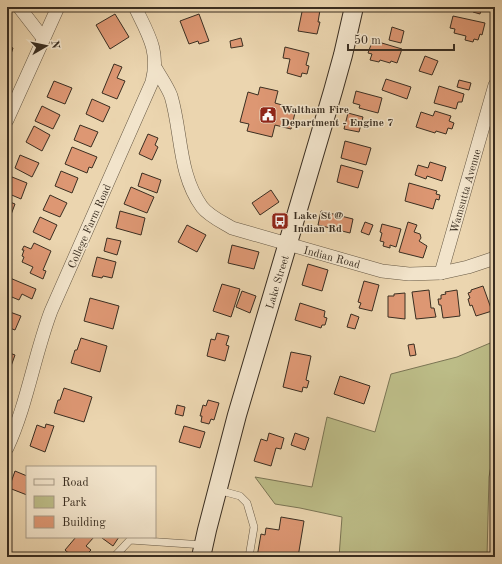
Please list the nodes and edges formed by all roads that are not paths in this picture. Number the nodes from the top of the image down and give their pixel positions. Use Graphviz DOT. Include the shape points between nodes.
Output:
graph roads {
  1 [pos="19,7"];
  2 [pos="58,7"];
  3 [pos="135,7"];
  4 [pos="354,7"];
  5 [pos="43,38"];
  6 [pos="156,69"];
  7 [pos="495,85"];
  8 [pos="7,120"];
  9 [pos="288,245"];
  10 [pos="495,258"];
  11 [pos="441,273"];
  12 [pos="8,444"];
  13 [pos="218,490"];
  14 [pos="203,551"];
  15 [pos="114,557"];
  16 [pos="249,557"];
  1 -- 5 [label="street"];
  2 -- 5 [label="street"];
  3 -- 6 [label="street, College Farm Road" via="150,39"];
  4 -- 9 [label="street, Lake Street"];
  5 -- 8 [label="street"];
  6 -- 9 [label="street, Indian Road" via="170,94 186,174 203,208 232,228"];
  6 -- 12 [label="street, College Farm Road" via="51,311"];
  7 -- 11 [label="street, Wamsutta Avenue"];
  9 -- 11 [label="street, Indian Road" via="382,271 410,274"];
  9 -- 13 [label="street, Lake Street" via="237,414"];
  10 -- 11 [label="street, Indian Road"];
  13 -- 14 [label="street, Lake Street"];
  13 -- 16 [label="lane" via="240,496 247,504 254,527"];
  14 -- 15 [label="lane" via="130,540"];
}
